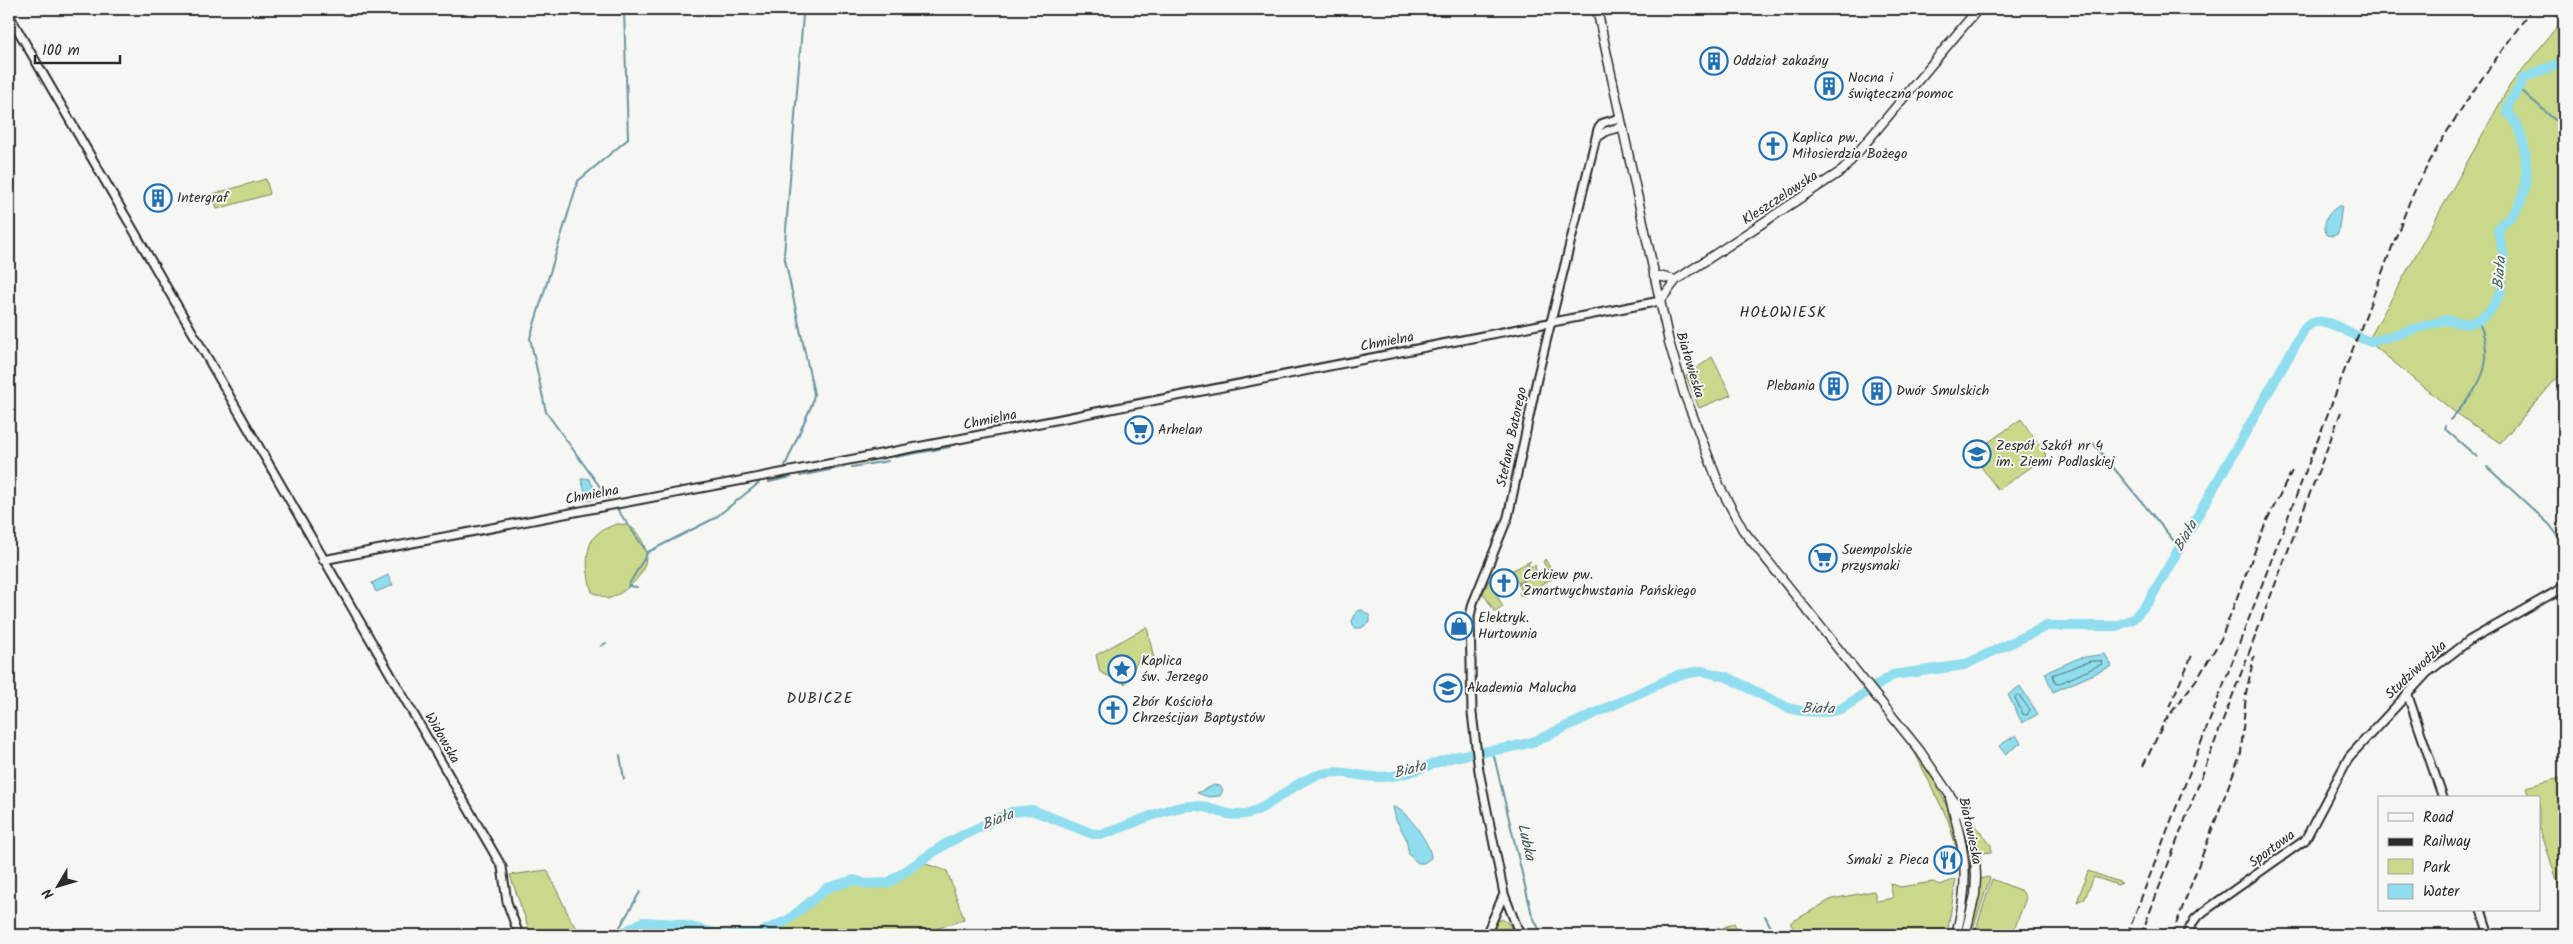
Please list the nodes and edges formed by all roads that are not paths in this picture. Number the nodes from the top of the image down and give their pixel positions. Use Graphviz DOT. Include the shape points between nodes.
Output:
graph roads {
  1 [pos="1598,9"];
  2 [pos="1978,9"];
  3 [pos="9,15"];
  4 [pos="1620,118"];
  5 [pos="1622,127"];
  6 [pos="1598,137"];
  7 [pos="1654,275"];
  8 [pos="1676,280"];
  9 [pos="1660,301"];
  10 [pos="1551,323"];
  11 [pos="323,560"];
  12 [pos="2564,587"];
  13 [pos="2408,693"];
  14 [pos="1948,792"];
  15 [pos="2442,796"];
  16 [pos="2322,811"];
  17 [pos="1504,894"];
  18 [pos="2482,912"];
  19 [pos="1495,916"];
  20 [pos="1511,918"];
  21 [pos="519,935"];
  22 [pos="1486,935"];
  23 [pos="1520,935"];
  24 [pos="1956,935"];
  25 [pos="1965,935"];
  26 [pos="2186,935"];
  27 [pos="2489,935"];
  1 -- 4 [label="main road, Białowieska"];
  2 -- 8 [label="main road, Kleszczelowska" via="1843,170"];
  3 -- 11 [label="street, Widowska"];
  4 -- 5 [label="main road, Białowieska"];
  4 -- 6 [label="street, Stefana Batorego" via="1603,123 1598,129"];
  5 -- 6 [label="street"];
  5 -- 7 [label="main road, Białowieska"];
  6 -- 10 [label="street, Stefana Batorego"];
  7 -- 8 [label="main road"];
  7 -- 9 [label="main road, Białowieska"];
  8 -- 9 [label="main road, Kleszczelowska"];
  9 -- 10 [label="street, Chmielna"];
  9 -- 14 [label="main road, Białowieska" via="1684,393 1731,510 1766,560 1929,763"];
  10 -- 11 [label="street, Chmielna"];
  10 -- 17 [label="street, Stefana Batorego" via="1508,517 1470,616 1472,713 1479,771"];
  11 -- 21 [label="street, Widowska" via="502,867 507,902"];
  12 -- 13 [label="street, Studziwodzka" via="2470,640 2444,658"];
  13 -- 15 [label="street"];
  13 -- 16 [label="street, Studziwodzka" via="2349,757"];
  14 -- 24 [label="main road, Białowieska" via="1966,868 1964,900"];
  14 -- 25 [label="main road, Białowieska" via="1964,816 1976,864 1975,895"];
  16 -- 26 [label="street, Sportowa" via="2305,840 2195,919"];
  17 -- 19 [label="street"];
  17 -- 20 [label="street"];
  18 -- 27 [label="street"];
  19 -- 20 [label="street"];
  19 -- 22 [label="street"];
  20 -- 23 [label="street"];
}
